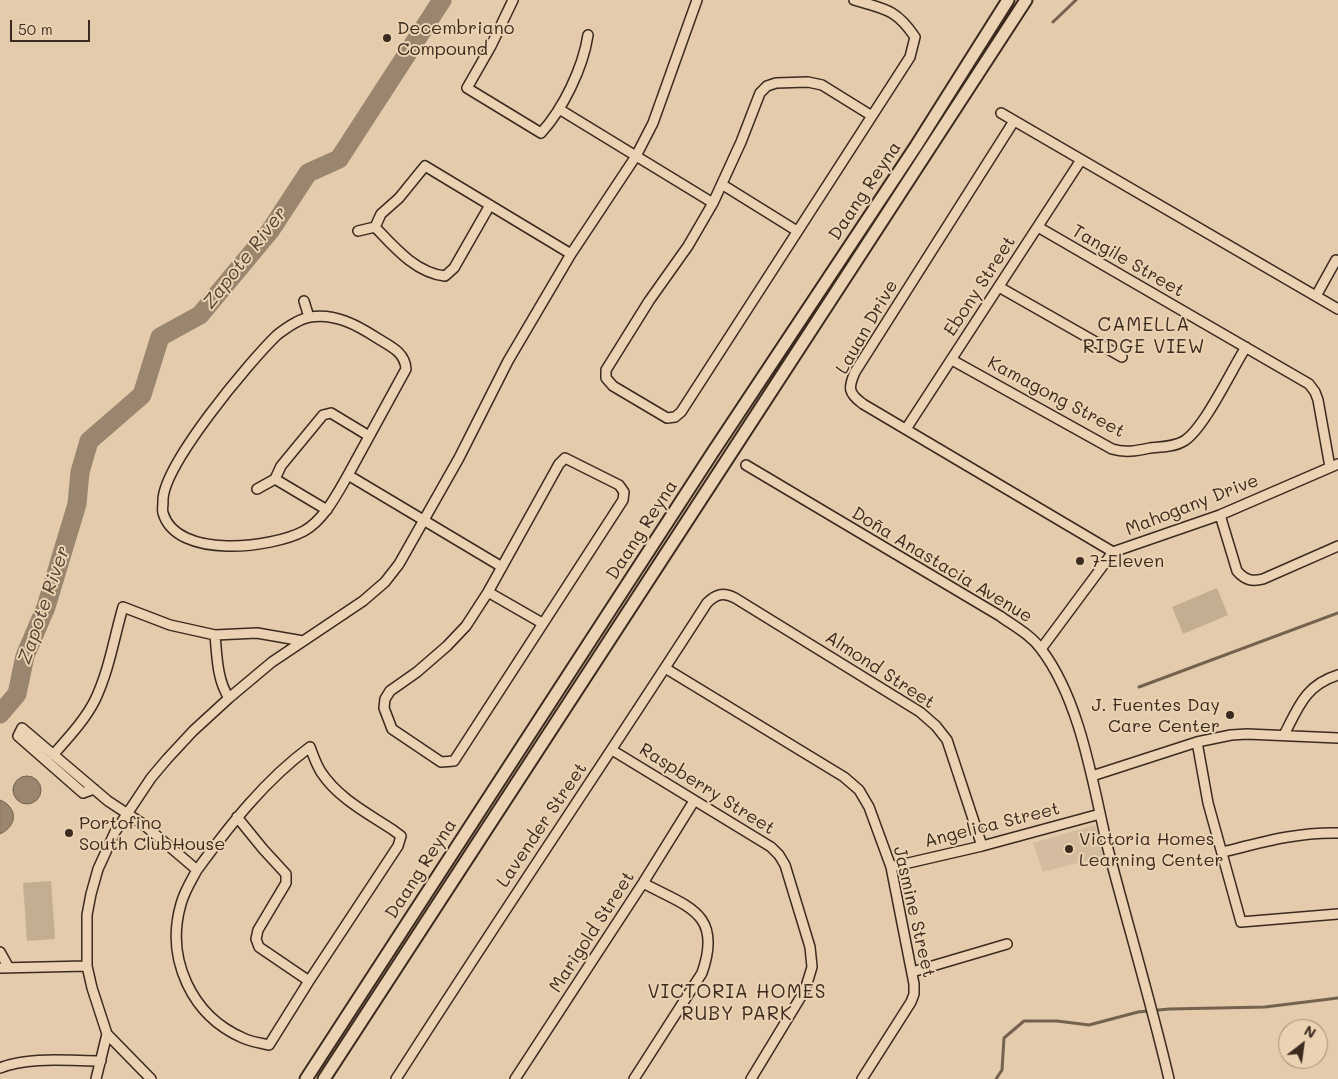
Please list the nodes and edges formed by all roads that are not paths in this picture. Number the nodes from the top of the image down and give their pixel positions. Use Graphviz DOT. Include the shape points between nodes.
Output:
graph roads {
  1 [pos="513,0"];
  2 [pos="697,0"];
  3 [pos="854,0"];
  4 [pos="1008,0"];
  5 [pos="1026,0"];
  6 [pos="588,35"];
  7 [pos="559,110"];
  8 [pos="1001,114"];
  9 [pos="872,116"];
  10 [pos="1014,121"];
  11 [pos="636,156"];
  12 [pos="1081,160"];
  13 [pos="723,184"];
  14 [pos="713,203"];
  15 [pos="490,205"];
  16 [pos="375,227"];
  17 [pos="1038,227"];
  18 [pos="358,231"];
  19 [pos="797,231"];
  20 [pos="571,254"];
  21 [pos="1336,260"];
  22 [pos="999,287"];
  23 [pos="1316,296"];
  24 [pos="304,301"];
  25 [pos="1338,309"];
  26 [pos="308,317"];
  27 [pos="1246,347"];
  28 [pos="1122,357"];
  29 [pos="952,360"];
  30 [pos="906,430"];
  31 [pos="369,436"];
  32 [pos="713,452"];
  33 [pos="726,460"];
  34 [pos="746,465"];
  35 [pos="1334,465"];
  36 [pos="348,475"];
  37 [pos="275,479"];
  38 [pos="257,489"];
  39 [pos="327,510"];
  40 [pos="1220,515"];
  41 [pos="425,520"];
  42 [pos="1338,546"];
  43 [pos="1113,552"];
  44 [pos="502,567"];
  45 [pos="488,592"];
  46 [pos="720,594"];
  47 [pos="542,623"];
  48 [pos="215,635"];
  49 [pos="303,641"];
  50 [pos="1041,649"];
  51 [pos="665,668"];
  52 [pos="1338,675"];
  53 [pos="229,698"];
  54 [pos="1284,735"];
  55 [pos="1338,738"];
  56 [pos="1197,742"];
  57 [pos="612,750"];
  58 [pos="53,755"];
  59 [pos="1092,776"];
  60 [pos="94,789"];
  61 [pos="694,801"];
  62 [pos="126,814"];
  63 [pos="1100,814"];
  64 [pos="237,817"];
  65 [pos="1338,833"];
  66 [pos="982,846"];
  67 [pos="1223,852"];
  68 [pos="891,867"];
  69 [pos="197,870"];
  70 [pos="643,883"];
  71 [pos="1338,914"];
  72 [pos="1007,944"];
  73 [pos="0,952"];
  74 [pos="87,966"];
  75 [pos="4,968"];
  76 [pos="912,972"];
  77 [pos="308,981"];
  78 [pos="107,1034"];
  79 [pos="101,1061"];
  80 [pos="0,1068"];
  81 [pos="96,1079"];
  82 [pos="152,1079"];
  83 [pos="306,1079"];
  84 [pos="324,1079"];
  85 [pos="396,1079"];
  86 [pos="515,1079"];
  87 [pos="634,1079"];
  88 [pos="751,1079"];
  89 [pos="862,1079"];
  90 [pos="1169,1079"];
  1 -- 7 [label="street" via="467,88 541,133"];
  2 -- 11 [label="street" via="653,123"];
  3 -- 9 [label="street" via="894,13 914,37 910,57"];
  4 -- 32 [label="main road, Daang Reyna" via="916,146"];
  5 -- 33 [label="main road, Daang Reyna"];
  6 -- 7 [label="street" via="586,50"];
  7 -- 11 [label="street"];
  8 -- 10 [label="street"];
  9 -- 13 [label="street" via="822,85 808,82 767,86 760,93"];
  9 -- 19 [label="street"];
  10 -- 12 [label="street"];
  10 -- 30 [label="street, Lauan Drive" via="851,381 851,393 857,400"];
  11 -- 14 [label="street"];
  11 -- 20 [label="street"];
  12 -- 17 [label="street, Ebony Street"];
  12 -- 23 [label="street"];
  13 -- 14 [label="street"];
  13 -- 19 [label="street"];
  14 -- 19 [label="street" via="606,370 606,378 613,386 667,418 681,412"];
  15 -- 16 [label="street" via="425,166 381,214"];
  15 -- 16 [label="street" via="454,268 444,276 406,259"];
  15 -- 20 [label="street"];
  16 -- 18 [label="street"];
  17 -- 22 [label="street, Ebony Street"];
  17 -- 27 [label="street, Tangile Street"];
  20 -- 41 [label="street" via="508,361"];
  21 -- 23 [label="street"];
  22 -- 28 [label="street"];
  22 -- 29 [label="street, Ebony Street"];
  23 -- 25 [label="street"];
  24 -- 26 [label="street"];
  26 -- 31 [label="street" via="325,316 354,324 399,352 406,360 406,369"];
  26 -- 39 [label="street" via="278,335 223,397 180,458 164,488 163,513 172,528 185,537 203,544 233,547 258,545 293,535 305,530"];
  27 -- 29 [label="street, Kamagong Street" via="1192,434 1176,444 1127,452 1112,449"];
  27 -- 35 [label="street, Tangile Street" via="1301,378 1316,392"];
  29 -- 30 [label="street, Ebony Street"];
  30 -- 43 [label="street, Lauan Drive"];
  31 -- 36 [label="street"];
  31 -- 37 [label="street" via="331,413 324,415 281,466"];
  32 -- 33 [label="main road"];
  32 -- 83 [label="main road, Daang Reyna"];
  33 -- 84 [label="main road, Daang Reyna"];
  34 -- 50 [label="street, Doña Anastacia Avenue" via="1000,616"];
  35 -- 40 [label="street, Mahogany Drive"];
  36 -- 39 [label="street"];
  36 -- 41 [label="street"];
  37 -- 38 [label="street"];
  37 -- 39 [label="street"];
  40 -- 42 [label="street" via="1237,571 1249,580 1256,581"];
  40 -- 43 [label="street, Mahogany Drive"];
  41 -- 44 [label="street"];
  41 -- 49 [label="street" via="399,564 384,582 363,601"];
  43 -- 50 [label="street, Mahogany Drive"];
  44 -- 45 [label="street"];
  44 -- 47 [label="street" via="565,458 619,485 624,492 623,500"];
  45 -- 47 [label="street"];
  45 -- 47 [label="street" via="466,626 447,646 390,691 385,699 384,708 392,729 441,762 454,761"];
  46 -- 51 [label="street, Lavender Street" via="707,603"];
  46 -- 66 [label="street, Almond Street" via="735,598 920,712 936,726 947,740"];
  48 -- 49 [label="street" via="257,633"];
  48 -- 53 [label="street" via="220,677"];
  48 -- 58 [label="street" via="170,625 123,607 96,699"];
  49 -- 53 [label="street"];
  50 -- 59 [label="street, Doña Anastacia Avenue" via="1066,696"];
  51 -- 57 [label="street, Lavender Street"];
  51 -- 68 [label="street, Jasmine Street" via="844,777 859,790 869,807"];
  52 -- 54 [label="street" via="1306,694"];
  53 -- 62 [label="street" via="167,759"];
  54 -- 55 [label="street"];
  54 -- 56 [label="street" via="1241,734"];
  56 -- 59 [label="street"];
  56 -- 67 [label="street" via="1208,803"];
  57 -- 61 [label="street, Raspberry Street"];
  57 -- 85 [label="street, Lavender Street"];
  58 -- 60 [label="street"];
  58 -- 60 [label="street" via="22,728 18,736 83,793"];
  59 -- 63 [label="street, Doña Anastacia Avenue"];
  60 -- 62 [label="street"];
  61 -- 70 [label="street, Marigold Street"];
  61 -- 88 [label="street, Raspberry Street" via="771,847 779,856 812,958 804,990"];
  62 -- 69 [label="street" via="143,824"];
  62 -- 74 [label="street" via="107,847 90,894"];
  63 -- 66 [label="street, Angelica Street"];
  63 -- 90 [label="street, Doña Anastacia Avenue"];
  64 -- 69 [label="street"];
  64 -- 77 [label="street" via="286,874 286,883 258,930 259,947"];
  64 -- 77 [label="street" via="310,747 329,784 401,836 398,846"];
  65 -- 67 [label="street" via="1278,837"];
  66 -- 68 [label="street, Angelica Street"];
  67 -- 71 [label="street" via="1241,922"];
  68 -- 76 [label="street, Jasmine Street"];
  69 -- 77 [label="street" via="180,905 177,950 182,973 207,1014 244,1039 269,1045"];
  70 -- 86 [label="street, Marigold Street"];
  70 -- 87 [label="street" via="698,914 706,926 709,941 702,973"];
  72 -- 76 [label="street"];
  73 -- 75 [label="street"];
  74 -- 75 [label="street"];
  74 -- 78 [label="street"];
  76 -- 89 [label="street, Jasmine Street" via="914,994 911,1002"];
  78 -- 79 [label="street"];
  78 -- 82 [label="street"];
  79 -- 80 [label="street" via="37,1061 11,1063"];
  79 -- 81 [label="street"];
}
